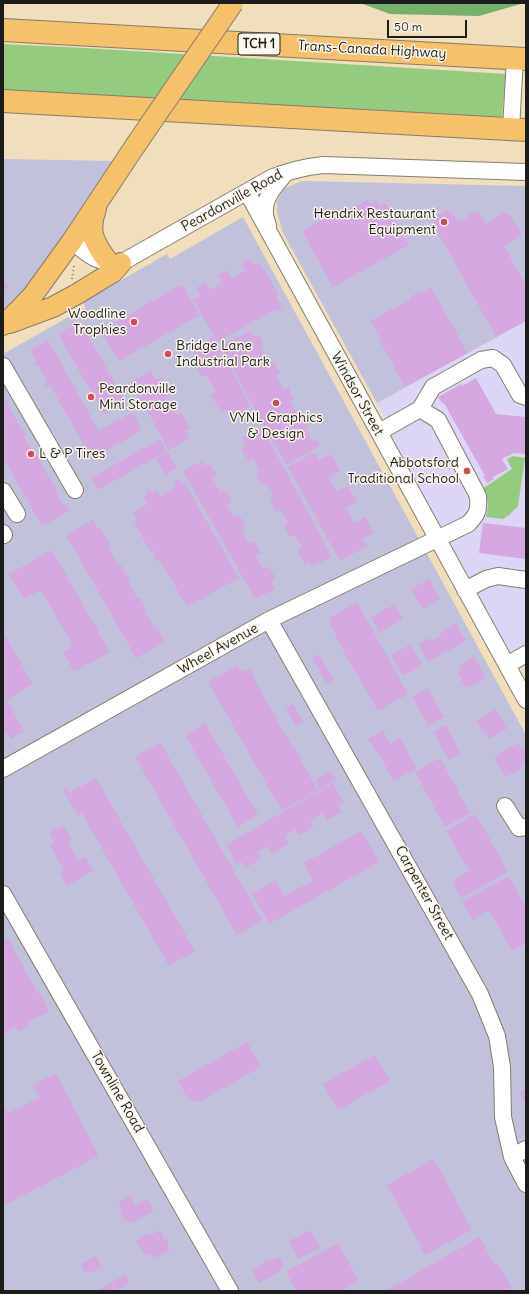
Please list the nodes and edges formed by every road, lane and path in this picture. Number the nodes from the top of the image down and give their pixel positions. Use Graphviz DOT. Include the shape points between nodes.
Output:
graph roads {
  1 [pos="233,3"];
  2 [pos="3,30"];
  3 [pos="520,59"];
  4 [pos="3,101"];
  5 [pos="519,129"];
  6 [pos="287,171"];
  7 [pos="526,172"];
  8 [pos="247,192"];
  9 [pos="98,201"];
  10 [pos="269,232"];
  11 [pos="72,241"];
  12 [pos="115,263"];
  13 [pos="3,325"];
  14 [pos="3,366"];
  15 [pos="526,397"];
  16 [pos="420,409"];
  17 [pos="379,432"];
  18 [pos="75,490"];
  19 [pos="3,491"];
  20 [pos="17,514"];
  21 [pos="437,538"];
  22 [pos="526,580"];
  23 [pos="466,590"];
  24 [pos="269,620"];
  25 [pos="526,654"];
  26 [pos="507,665"];
  27 [pos="526,700"];
  28 [pos="3,769"];
  29 [pos="505,806"];
  30 [pos="526,827"];
  31 [pos="3,894"];
  32 [pos="526,1149"];
  33 [pos="512,1157"];
  34 [pos="526,1184"];
  35 [pos="230,1291"];
  1 -- 9 [label="main road, bridge"];
  2 -- 3 [label="highway, Trans-Canada Highway / TCH 1"];
  3 -- 5 [label="street"];
  4 -- 5 [label="highway"];
  6 -- 7 [label="street, Peardonville Road" via="323,164"];
  6 -- 8 [label="street, Peardonville Road"];
  6 -- 10 [label="street" via="272,188 264,210"];
  8 -- 10 [label="street, Windsor Street"];
  8 -- 12 [label="street, Peardonville Road"];
  9 -- 11 [label="main road"];
  9 -- 12 [label="main road" via="91,228 97,248"];
  10 -- 17 [label="street, Windsor Street"];
  11 -- 12 [label="street" via="97,260"];
  11 -- 13 [label="main road" via="33,295"];
  12 -- 13 [label="main road" via="113,272 59,304"];
  14 -- 18 [label="street"];
  15 -- 16 [label="street" via="520,395 503,365 493,358 481,360 433,387"];
  16 -- 17 [label="street"];
  16 -- 21 [label="street, Wheel Avenue" via="438,420 478,496 476,516 468,524"];
  17 -- 21 [label="street, Windsor Street"];
  19 -- 20 [label="street"];
  21 -- 23 [label="street, Windsor Street"];
  21 -- 24 [label="street, Wheel Avenue"];
  22 -- 23 [label="street" via="498,576 486,579"];
  23 -- 26 [label="street, Windsor Street"];
  24 -- 28 [label="street, Wheel Avenue"];
  24 -- 33 [label="street, Carpenter Street" via="480,994 497,1036 502,1067 503,1117"];
  25 -- 26 [label="street"];
  26 -- 27 [label="street, Windsor Street"];
  29 -- 30 [label="street" via="518,828"];
  31 -- 35 [label="street, Townline Road"];
  32 -- 33 [label="street"];
  33 -- 34 [label="street, Carpenter Street"];
}
